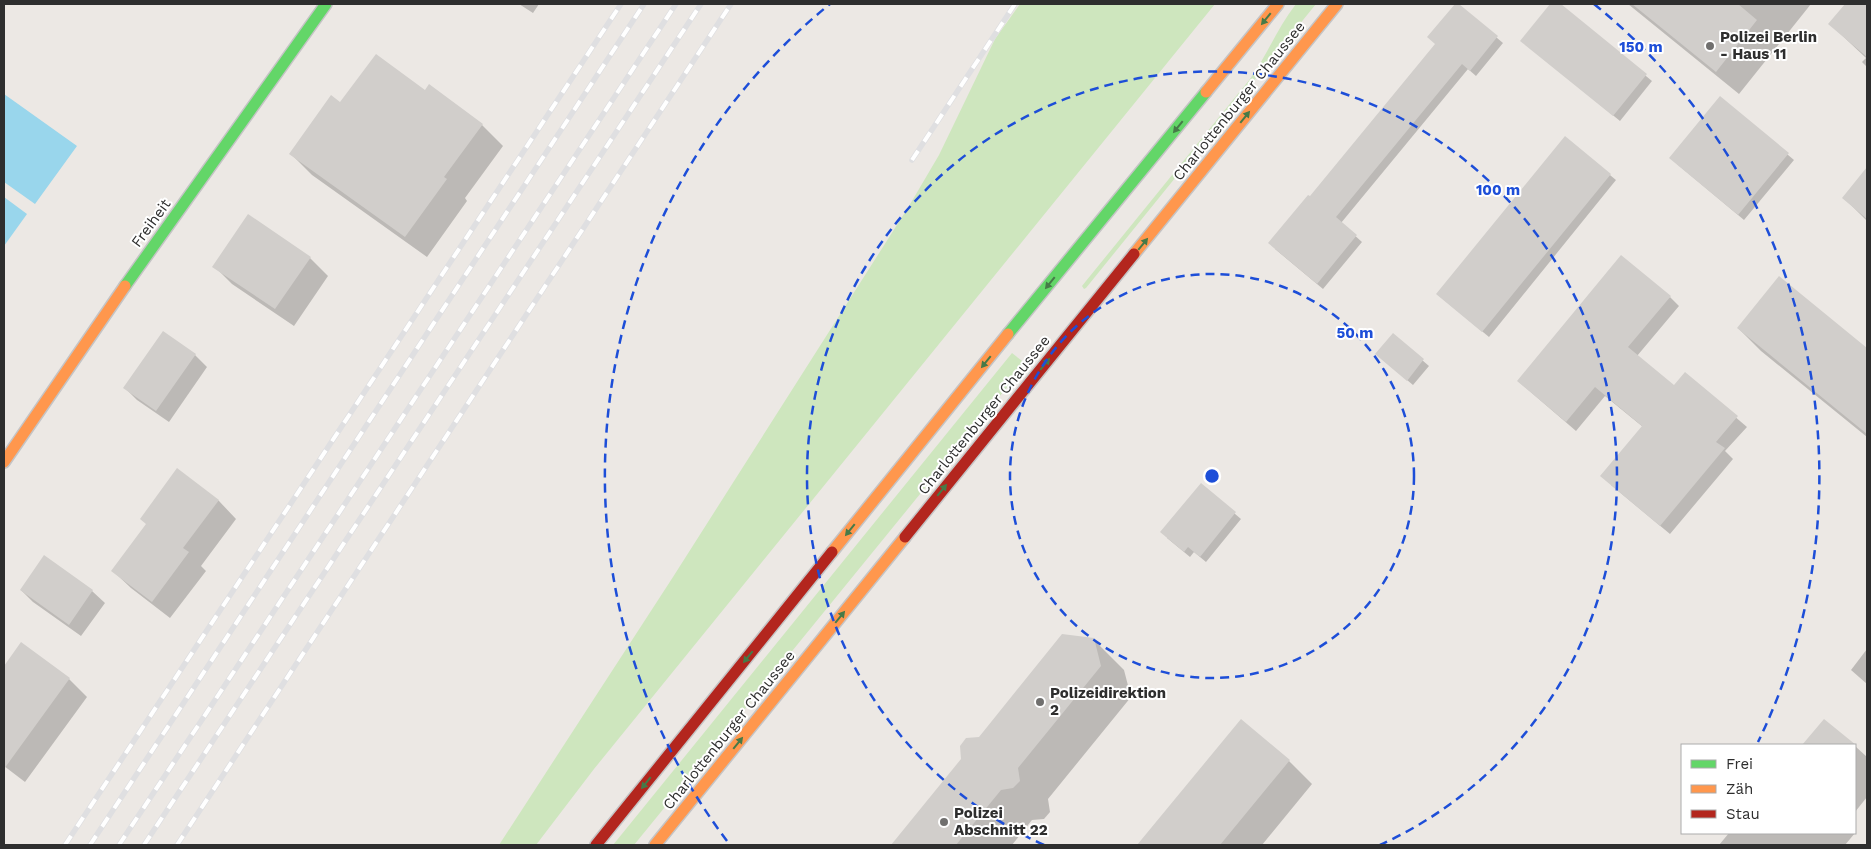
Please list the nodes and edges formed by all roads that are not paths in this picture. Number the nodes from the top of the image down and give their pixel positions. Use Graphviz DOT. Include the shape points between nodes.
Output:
graph roads {
  1 [pos="326,4"];
  2 [pos="1278,4"];
  3 [pos="1337,4"];
  4 [pos="4,462"];
  5 [pos="596,845"];
  6 [pos="654,845"];
  1 -- 4 [label="main road, Freiheit" via="148,252"];
  2 -- 5 [label="main road, Charlottenburger Chaussee, one-way"];
  6 -- 3 [label="main road, Charlottenburger Chaussee, one-way"];
}
